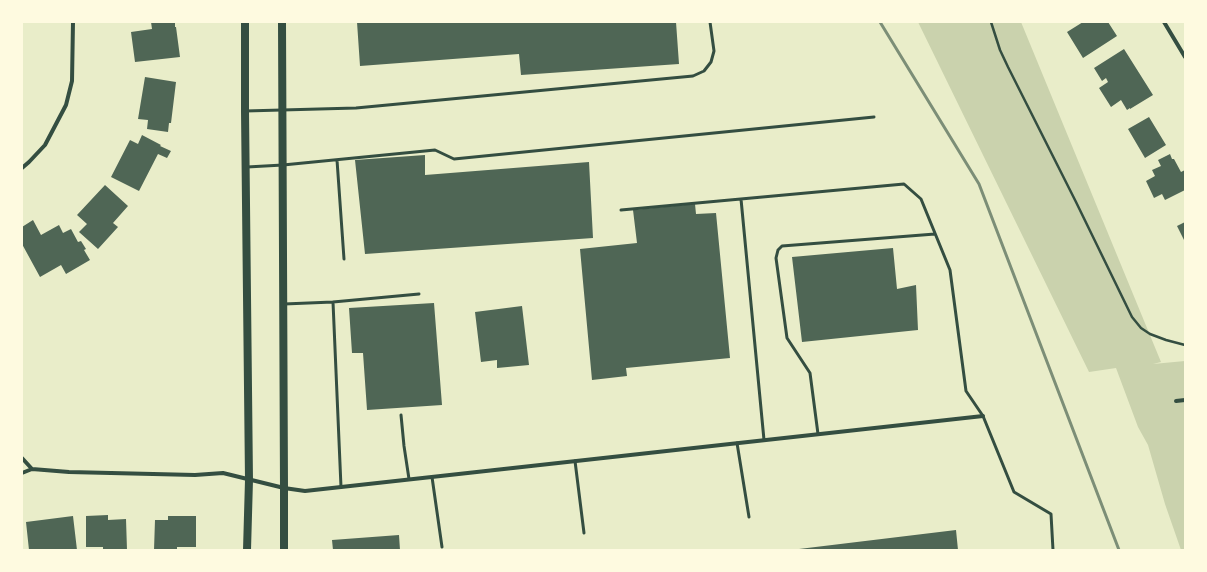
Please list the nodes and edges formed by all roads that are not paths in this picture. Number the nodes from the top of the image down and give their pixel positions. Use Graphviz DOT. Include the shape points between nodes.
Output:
graph roads {
  1 [pos="73,22"];
  2 [pos="245,22"];
  3 [pos="282,22"];
  4 [pos="710,22"];
  5 [pos="1164,22"];
  6 [pos="1185,57"];
  7 [pos="245,111"];
  8 [pos="283,111"];
  9 [pos="874,117"];
  10 [pos="336,160"];
  11 [pos="283,165"];
  12 [pos="246,167"];
  13 [pos="22,168"];
  14 [pos="741,199"];
  15 [pos="621,210"];
  16 [pos="935,234"];
  17 [pos="344,260"];
  18 [pos="419,294"];
  19 [pos="333,302"];
  20 [pos="283,304"];
  21 [pos="1185,400"];
  22 [pos="1176,401"];
  23 [pos="402,415"];
  24 [pos="983,416"];
  25 [pos="818,434"];
  26 [pos="764,440"];
  27 [pos="737,443"];
  28 [pos="22,458"];
  29 [pos="575,461"];
  30 [pos="32,469"];
  31 [pos="22,474"];
  32 [pos="432,477"];
  33 [pos="409,479"];
  34 [pos="250,480"];
  35 [pos="341,487"];
  36 [pos="284,488"];
  37 [pos="749,517"];
  38 [pos="584,533"];
  39 [pos="442,547"];
  40 [pos="247,550"];
  41 [pos="284,550"];
  42 [pos="1053,550"];
  1 -- 13 [label="street" via="72,81 66,105 45,145"];
  2 -- 7 [label="main road"];
  3 -- 8 [label="main road"];
  4 -- 8 [label="lane" via="714,51 711,62 704,71 693,76 356,108"];
  5 -- 6 [label="street"];
  7 -- 8 [label="lane"];
  7 -- 12 [label="main road"];
  8 -- 11 [label="main road"];
  9 -- 10 [label="lane" via="454,159 436,150"];
  10 -- 11 [label="lane"];
  10 -- 17 [label="lane"];
  11 -- 12 [label="lane"];
  11 -- 20 [label="main road"];
  12 -- 34 [label="main road"];
  14 -- 15 [label="lane"];
  14 -- 16 [label="lane" via="904,184 921,199"];
  14 -- 26 [label="lane"];
  16 -- 24 [label="lane" via="950,270 966,391"];
  16 -- 25 [label="lane" via="782,246 778,250 776,258 787,338 810,373"];
  18 -- 19 [label="lane"];
  19 -- 20 [label="lane"];
  19 -- 35 [label="lane"];
  20 -- 36 [label="main road"];
  21 -- 22 [label="street"];
  23 -- 33 [label="lane"];
  24 -- 25 [label="street"];
  24 -- 42 [label="lane" via="1014,492 1051,514"];
  25 -- 26 [label="street"];
  26 -- 27 [label="street"];
  27 -- 29 [label="street"];
  27 -- 37 [label="lane"];
  28 -- 30 [label="street"];
  29 -- 32 [label="street"];
  29 -- 38 [label="lane"];
  30 -- 31 [label="street"];
  30 -- 34 [label="street" via="195,475 223,473"];
  32 -- 33 [label="street"];
  32 -- 39 [label="lane"];
  33 -- 35 [label="street"];
  34 -- 36 [label="street"];
  34 -- 40 [label="main road"];
  35 -- 36 [label="street" via="305,491"];
  36 -- 41 [label="main road"];
}
